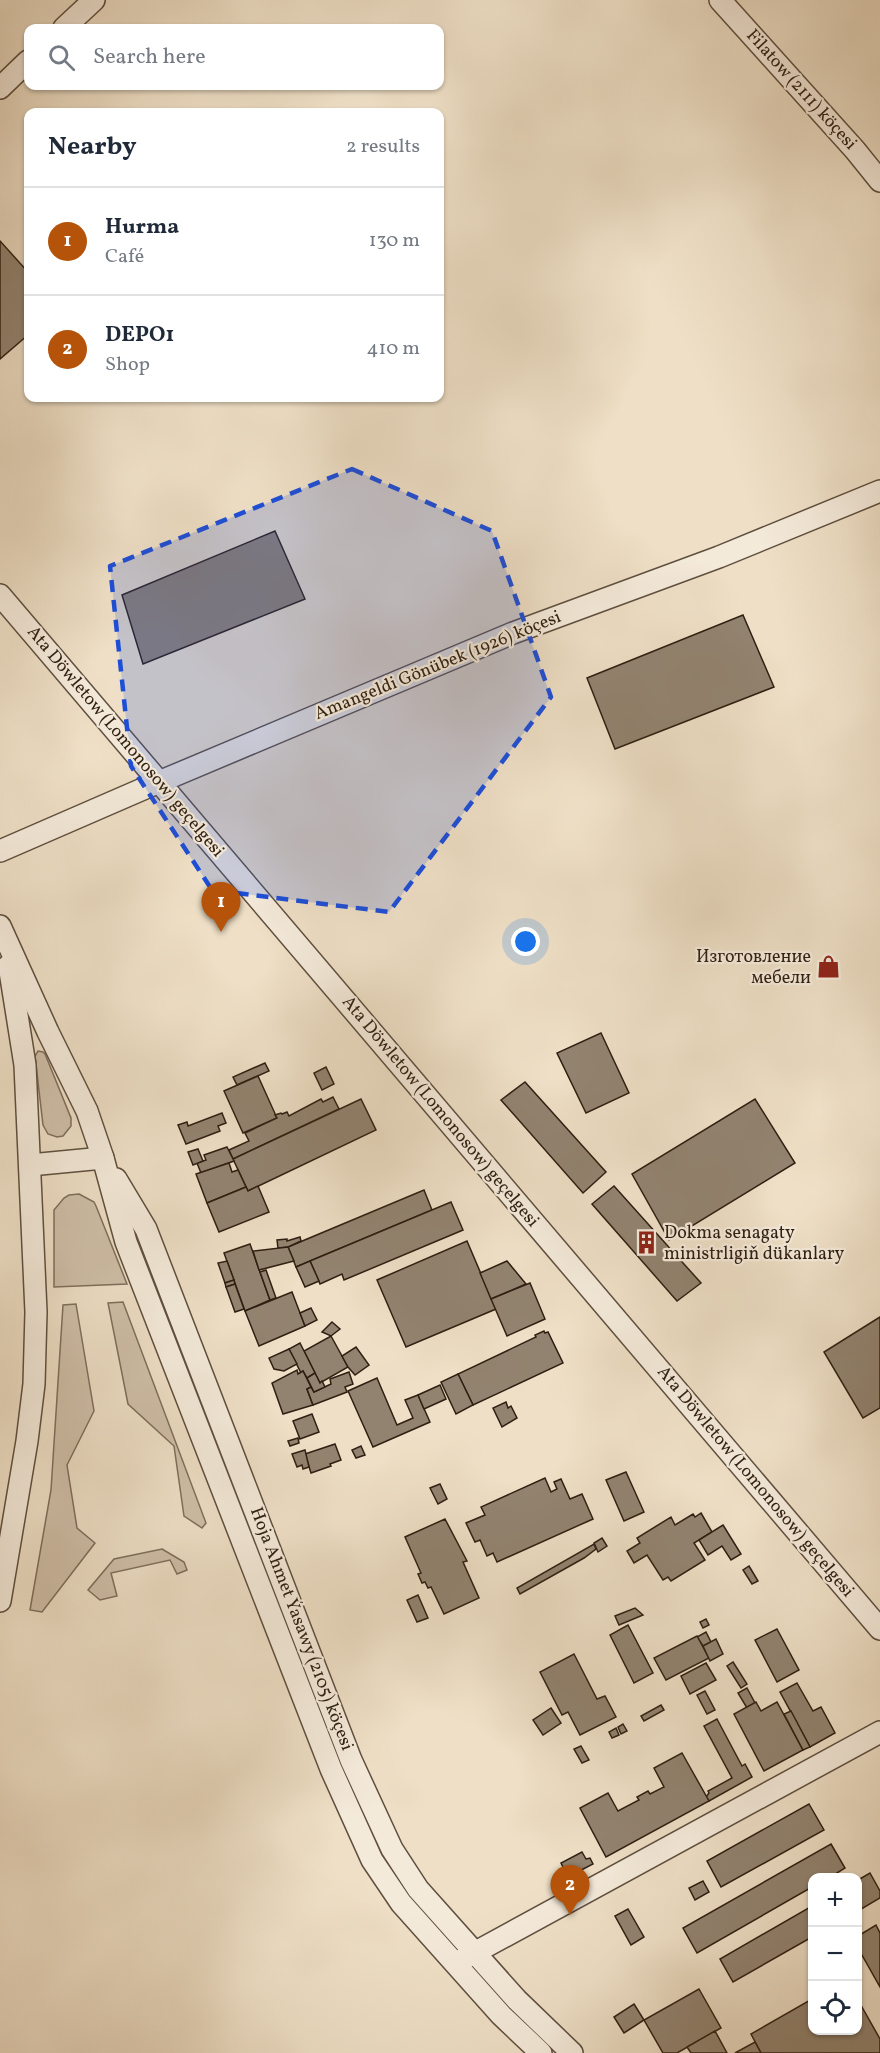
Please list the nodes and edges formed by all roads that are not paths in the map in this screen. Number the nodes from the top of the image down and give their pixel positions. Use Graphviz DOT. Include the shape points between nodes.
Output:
graph roads {
  1 [pos="94,0"];
  2 [pos="720,0"];
  3 [pos="68,24"];
  4 [pos="24,65"];
  5 [pos="0,88"];
  6 [pos="880,181"];
  7 [pos="880,491"];
  8 [pos="0,595"];
  9 [pos="159,782"];
  10 [pos="0,851"];
  11 [pos="2,930"];
  12 [pos="103,1158"];
  13 [pos="30,1165"];
  14 [pos="0,1601"];
  15 [pos="880,1629"];
  16 [pos="880,1732"];
  17 [pos="474,1952"];
  18 [pos="455,1965"];
  19 [pos="541,2053"];
  20 [pos="572,2053"];
  1 -- 3 [label="street"];
  2 -- 6 [label="street, Filatow (2111) köçesi"];
  4 -- 5 [label="street"];
  7 -- 9 [label="street, Amangeldi Gönübek (1926) köçesi" via="719,557 513,633"];
  8 -- 9 [label="street, Ata Döwletow (Lomonosow) geçelgesi"];
  9 -- 10 [label="street, Amangeldi Gönübek (1926) köçesi"];
  9 -- 15 [label="street, Ata Döwletow (Lomonosow) geçelgesi"];
  11 -- 12 [label="street, Hoja Ahmet Ýasawy (2105) köçesi" via="82,1098"];
  11 -- 13 [label="street, Hoja Ahmet Ýasawy (2105) köçesi" via="25,1065"];
  12 -- 13 [label="street"];
  12 -- 17 [label="street, Hoja Ahmet Ýasawy (2105) köçesi" via="146,1228 351,1760 392,1849 418,1890"];
  12 -- 18 [label="street, Hoja Ahmet Ýasawy (2105) köçesi" via="126,1242 331,1769 385,1882"];
  13 -- 14 [label="street, Hoja Ahmet Ýasawy (2105) köçesi" via="36,1312 34,1384"];
  16 -- 17 [label="street"];
  17 -- 18 [label="street"];
  17 -- 20 [label="street, Hoja Ahmet Ýasawy (2105) köçesi"];
  18 -- 19 [label="street, Hoja Ahmet Ýasawy (2105) köçesi"];
}
